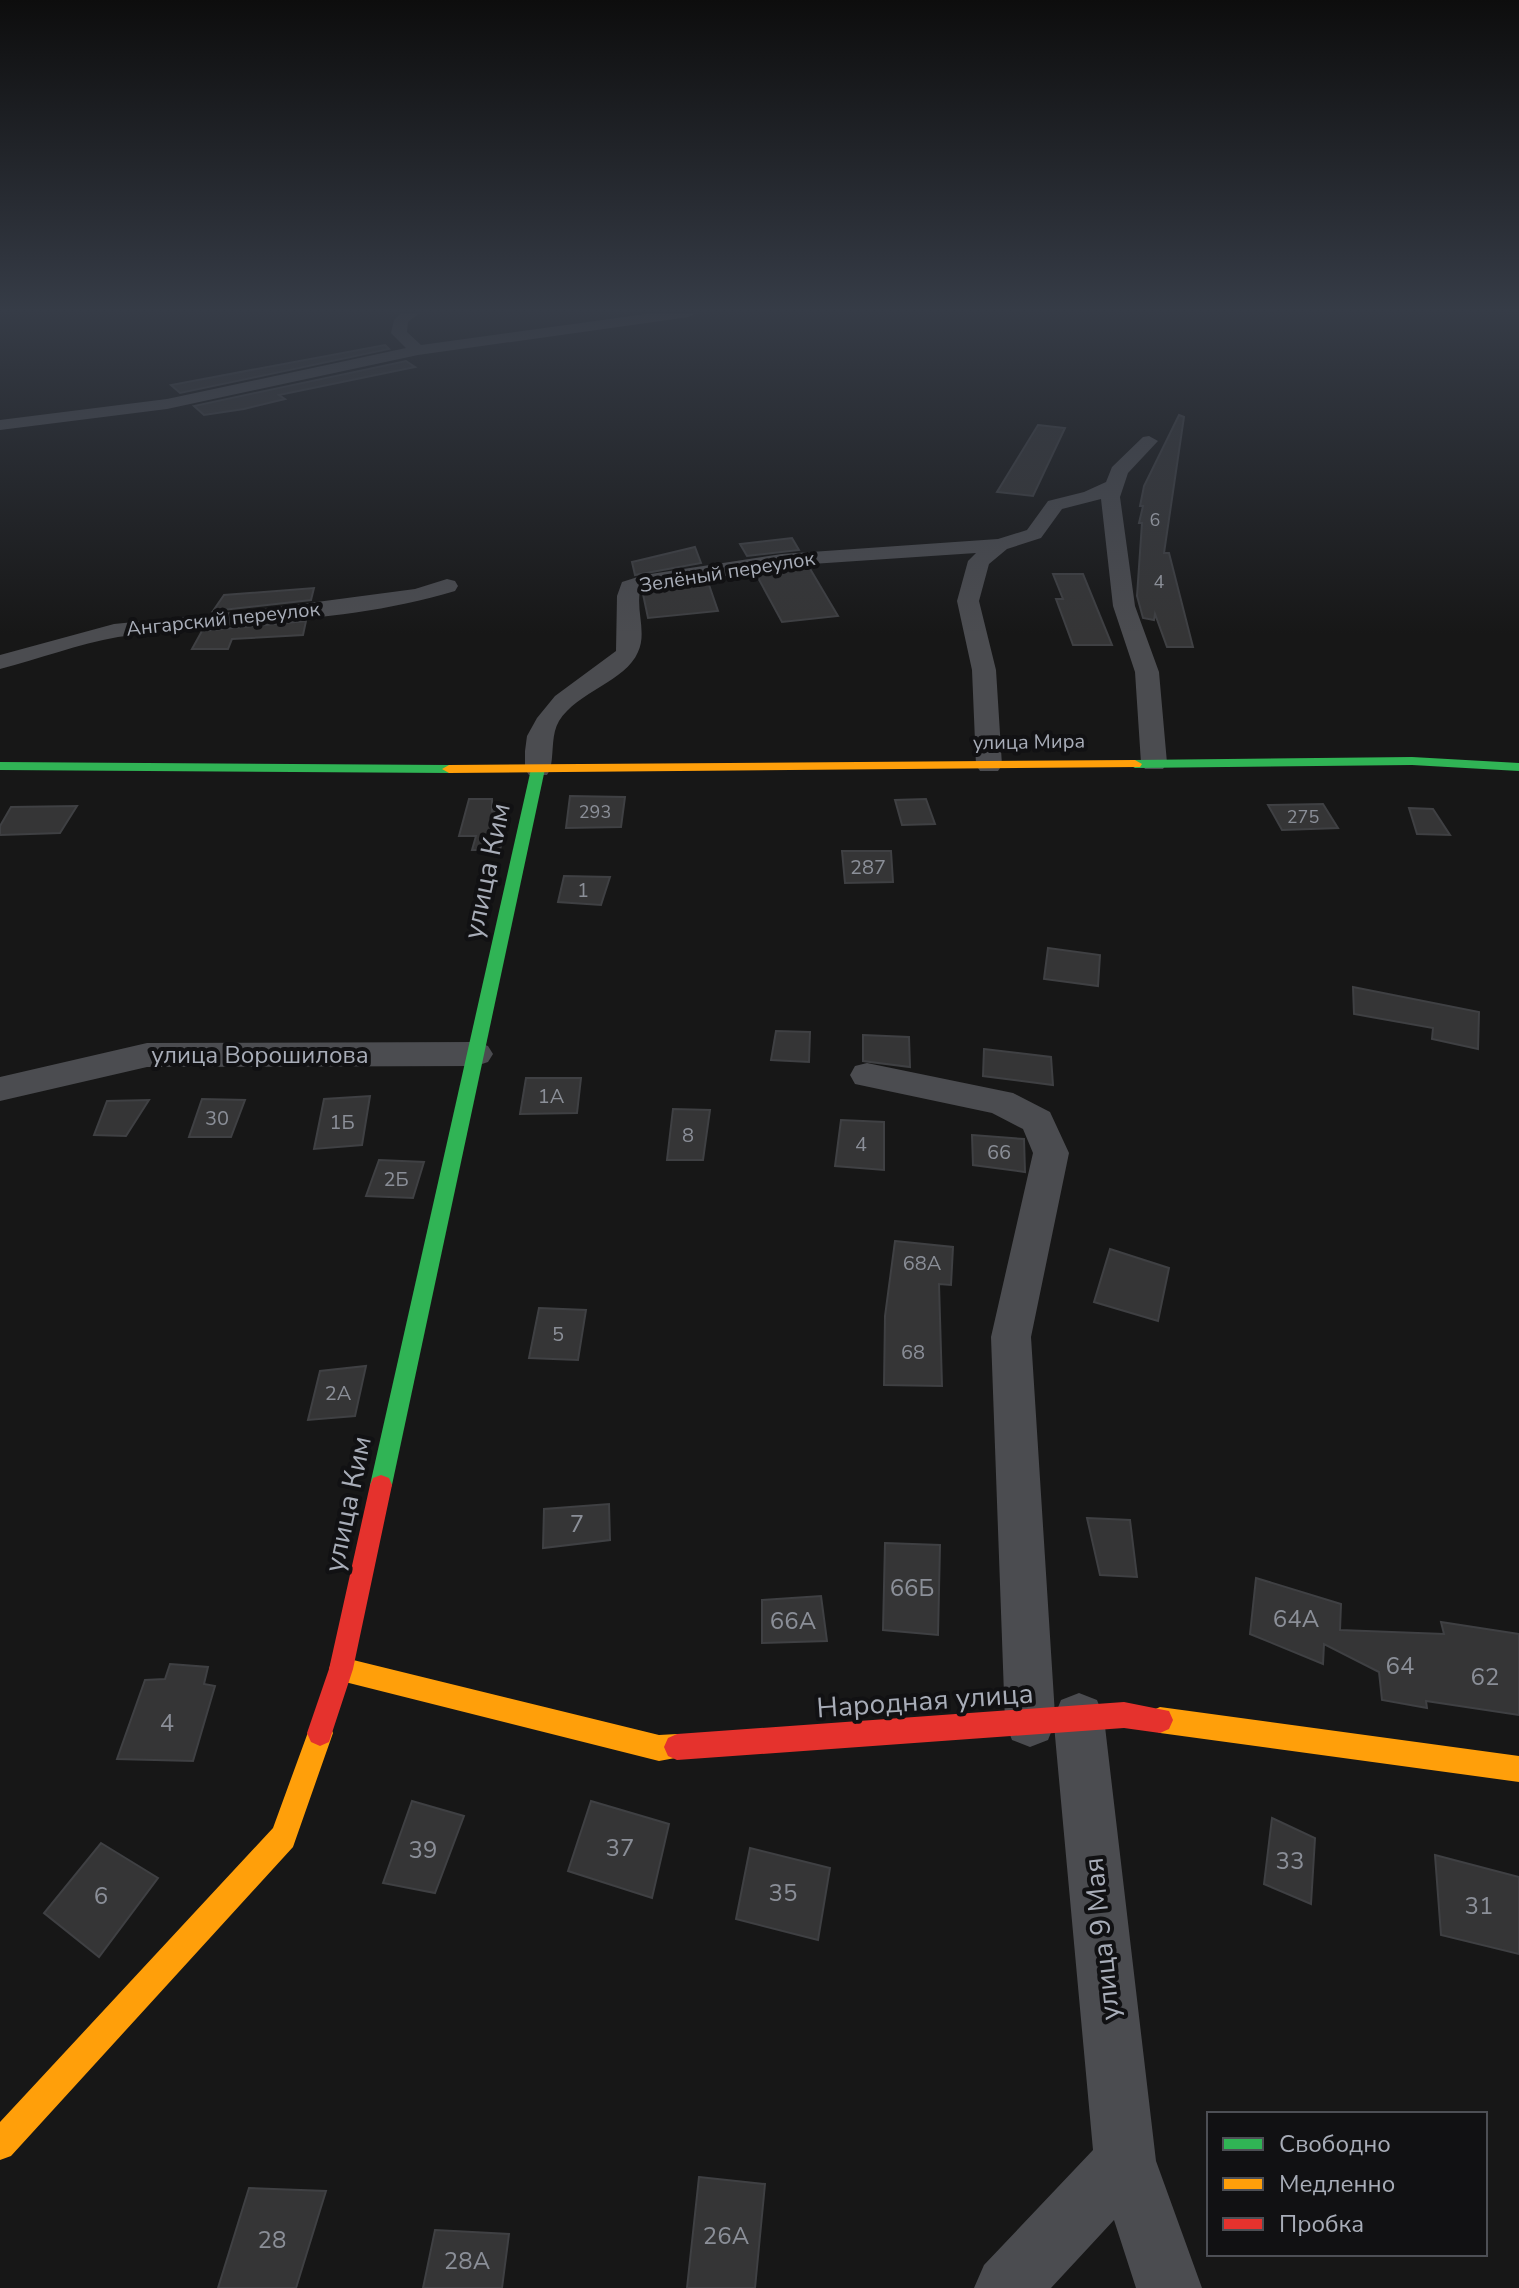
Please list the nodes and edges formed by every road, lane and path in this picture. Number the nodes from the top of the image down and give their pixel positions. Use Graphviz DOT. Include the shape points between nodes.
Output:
graph roads {
  1 [pos="42,420"];
  2 [pos="0,425"];
  3 [pos="1149,441"];
  4 [pos="1114,485"];
  5 [pos="1000,545"];
  6 [pos="447,586"];
  7 [pos="0,662"];
  8 [pos="1154,763"];
  9 [pos="989,765"];
  10 [pos="0,766"];
  11 [pos="1519,767"];
  12 [pos="538,769"];
  13 [pos="476,1054"];
  14 [pos="867,1075"];
  15 [pos="0,1089"];
  16 [pos="341,1669"];
  17 [pos="1054,1720"];
  18 [pos="1519,1769"];
  19 [pos="0,2145"];
  20 [pos="1125,2161"];
  21 [pos="1007,2288"];
  22 [pos="1169,2288"];
  1 -- 2 [label="street"];
  3 -- 4 [label="street" via="1119,471"];
  4 -- 5 [label="street, Зелёный переулок" via="1055,505 1034,534"];
  4 -- 8 [label="street" via="1110,497 1124,606 1147,672"];
  5 -- 9 [label="street, Зелёный переулок" via="979,561 968,601 984,670"];
  5 -- 12 [label="street, Зелёный переулок" via="782,560 630,587 625,599 630,638 624,658 562,702 542,727"];
  6 -- 7 [label="street, Ангарский переулок" via="418,595 280,614 114,631"];
  8 -- 9 [label="street, улица Мира"];
  8 -- 11 [label="street, улица Мира" via="1412,761"];
  9 -- 12 [label="street, улица Мира"];
  10 -- 12 [label="street, улица Мира"];
  12 -- 13 [label="street, улица Ким"];
  13 -- 15 [label="street, улица Ворошилова" via="147,1055"];
  13 -- 16 [label="street, улица Ким"];
  14 -- 17 [label="street, улица 9 Мая" via="1001,1102 1037,1121 1051,1153 1011,1337"];
  16 -- 17 [label="street, Народная улица" via="659,1748"];
  16 -- 19 [label="street, улица Ким" via="283,1837"];
  17 -- 18 [label="street, Народная улица" via="1124,1715"];
  17 -- 20 [label="street, улица 9 Мая"];
  20 -- 21 [label="street"];
  20 -- 22 [label="street, улица 9 Мая"];
}
